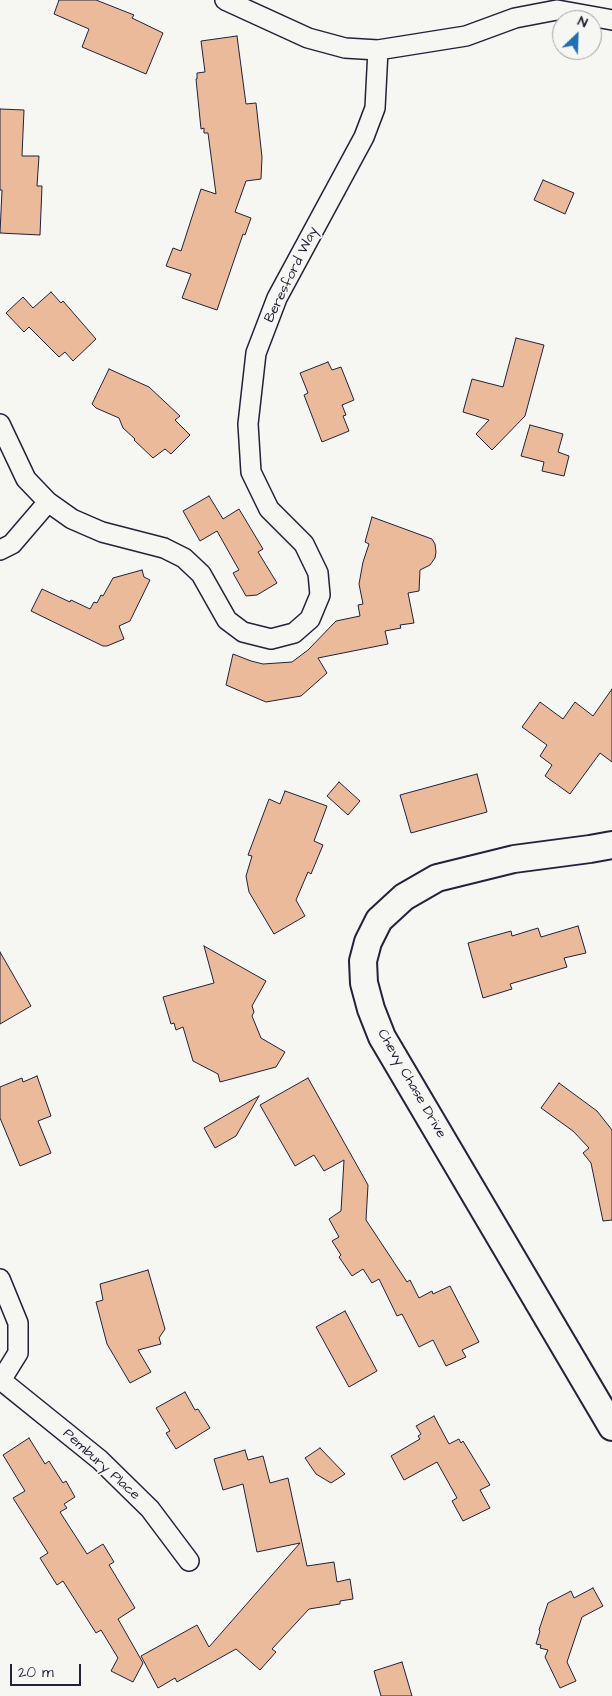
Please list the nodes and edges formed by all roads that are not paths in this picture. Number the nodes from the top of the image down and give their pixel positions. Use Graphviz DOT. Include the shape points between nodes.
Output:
graph roads {
  1 [pos="225,0"];
  2 [pos="612,20"];
  3 [pos="378,50"];
  4 [pos="0,424"];
  5 [pos="48,502"];
  6 [pos="0,550"];
  7 [pos="612,845"];
  8 [pos="0,1279"];
  9 [pos="1,1382"];
  10 [pos="612,1427"];
  11 [pos="189,1561"];
  1 -- 3 [label="street" via="308,38 345,48"];
  2 -- 3 [label="street" via="557,10 515,18 466,36"];
  3 -- 5 [label="street, Beresford Way" via="375,108 364,137 277,298 256,353 248,424 251,472 269,509 304,544 318,573 320,595 310,619 294,633 271,639 243,632 228,620 201,574 184,558 164,548 102,532 72,520"];
  4 -- 5 [label="street, Beresford Way" via="26,479"];
  5 -- 6 [label="street" via="12,544"];
  7 -- 10 [label="main road, Chevy Chase Drive" via="514,859 437,878 404,897 379,920 363,961 364,983 382,1037"];
  8 -- 9 [label="street" via="18,1323 18,1353"];
  9 -- 11 [label="street, Pembury Place" via="100,1460 150,1509"];
}
